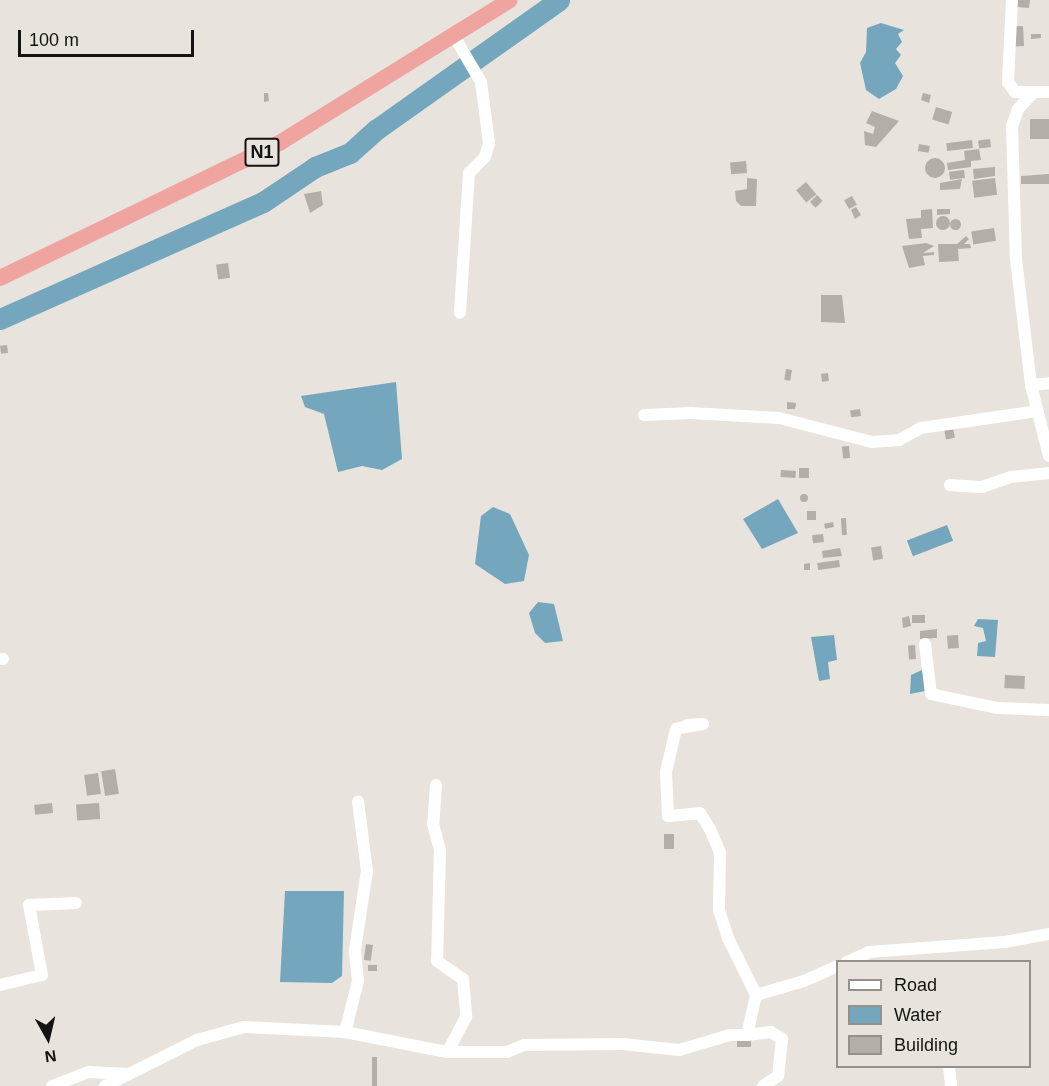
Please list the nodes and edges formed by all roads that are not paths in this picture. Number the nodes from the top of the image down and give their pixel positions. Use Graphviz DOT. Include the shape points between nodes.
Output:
graph roads {
  1 [pos="510,0"];
  2 [pos="1012,0"];
  3 [pos="454,36"];
  4 [pos="1049,92"];
  5 [pos="1032,94"];
  6 [pos="0,278"];
  7 [pos="460,313"];
  8 [pos="1049,383"];
  9 [pos="1031,385"];
  10 [pos="1037,411"];
  11 [pos="644,416"];
  12 [pos="1049,456"];
  13 [pos="1049,473"];
  14 [pos="950,485"];
  15 [pos="925,644"];
  16 [pos="1049,710"];
  17 [pos="687,725"];
  18 [pos="436,785"];
  19 [pos="358,802"];
  20 [pos="76,903"];
  21 [pos="1049,934"];
  22 [pos="851,960"];
  23 [pos="836,966"];
  24 [pos="0,985"];
  25 [pos="756,995"];
  26 [pos="345,1032"];
  27 [pos="747,1035"];
  28 [pos="447,1052"];
  29 [pos="949,1068"];
  30 [pos="129,1074"];
  31 [pos="52,1086"];
  32 [pos="105,1086"];
  33 [pos="763,1086"];
  34 [pos="951,1086"];
  1 -- 3 [label="highway, N1"];
  2 -- 5 [label="street" via="1008,82 1015,92"];
  3 -- 6 [label="highway, N1" via="281,142"];
  3 -- 7 [label="street" via="482,83 489,143 485,157 469,173"];
  4 -- 5 [label="street"];
  5 -- 9 [label="street" via="1018,109 1011,149 1016,259"];
  8 -- 9 [label="street"];
  9 -- 10 [label="street"];
  10 -- 11 [label="street" via="921,428 899,440 872,442 779,418 691,413"];
  10 -- 12 [label="street"];
  13 -- 14 [label="street" via="1011,477 982,487"];
  15 -- 16 [label="street" via="932,694 997,708"];
  17 -- 25 [label="street" via="703,724 676,729 666,772 668,816 700,813 710,830 720,853 719,910"];
  18 -- 28 [label="street" via="433,824 440,850 437,962 463,979 466,1017"];
  19 -- 26 [label="street" via="367,871 355,950 358,981"];
  20 -- 24 [label="street" via="28,905 42,975"];
  21 -- 22 [label="street" via="1005,942 869,952"];
  23 -- 25 [label="street"];
  25 -- 27 [label="street"];
  26 -- 28 [label="street"];
  26 -- 30 [label="street" via="244,1027 197,1040"];
  27 -- 28 [label="street" via="730,1035 679,1050 623,1044 524,1045 507,1052"];
  27 -- 33 [label="street" via="771,1032 782,1039 777,1076"];
  29 -- 34 [label="street"];
  30 -- 31 [label="street" via="89,1072"];
  30 -- 32 [label="street"];
}
